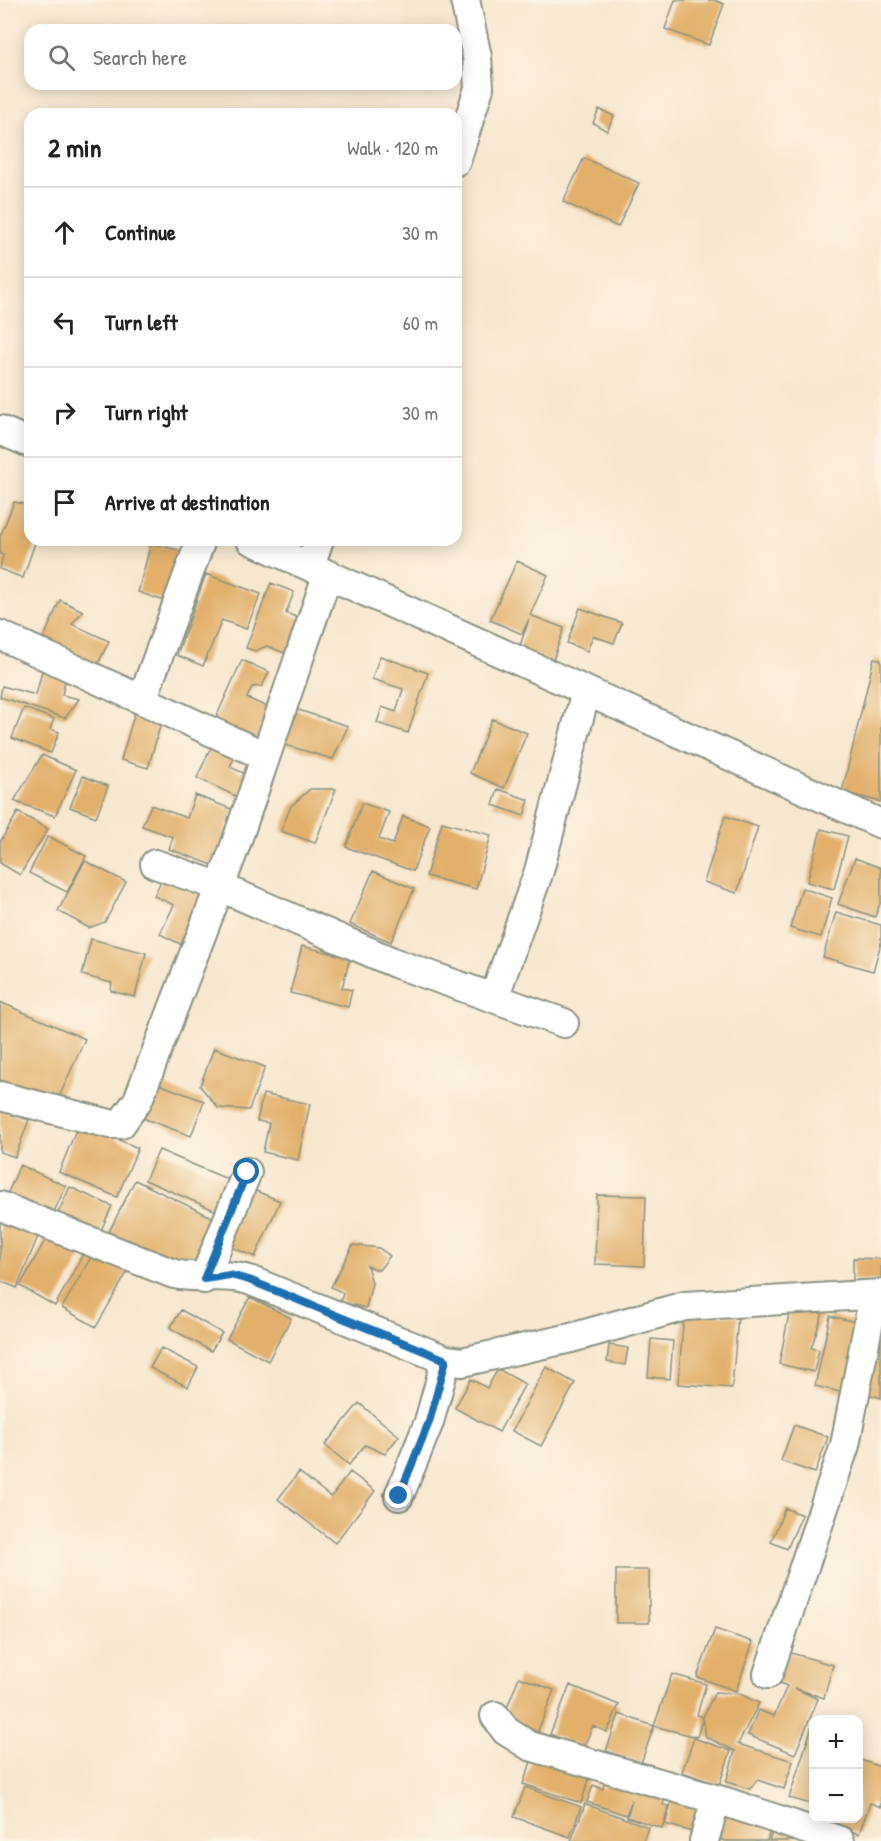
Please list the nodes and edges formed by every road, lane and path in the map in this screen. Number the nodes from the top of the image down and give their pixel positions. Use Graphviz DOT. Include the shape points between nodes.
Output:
graph roads {
  1 [pos="465,0"];
  2 [pos="462,141"];
  3 [pos="0,430"];
  4 [pos="24,440"];
  5 [pos="199,546"];
  6 [pos="264,546"];
  7 [pos="320,546"];
  8 [pos="318,571"];
  9 [pos="0,635"];
  10 [pos="586,691"];
  11 [pos="142,700"];
  12 [pos="265,756"];
  13 [pos="881,824"];
  14 [pos="155,864"];
  15 [pos="218,886"];
  16 [pos="494,998"];
  17 [pos="564,1023"];
  18 [pos="0,1096"];
  19 [pos="247,1172"];
  20 [pos="0,1206"];
  21 [pos="204,1279"];
  22 [pos="877,1294"];
  23 [pos="446,1360"];
  24 [pos="399,1496"];
  25 [pos="768,1674"];
  26 [pos="495,1716"];
  27 [pos="716,1799"];
  28 [pos="704,1841"];
  29 [pos="840,1841"];
  1 -- 2 [label="street" via="479,88"];
  3 -- 4 [label="street"];
  5 -- 11 [label="street"];
  6 -- 8 [label="street"];
  7 -- 8 [label="street"];
  8 -- 10 [label="street"];
  8 -- 12 [label="street"];
  9 -- 11 [label="street"];
  10 -- 13 [label="street"];
  10 -- 16 [label="street" via="539,871"];
  11 -- 12 [label="street"];
  12 -- 15 [label="street"];
  14 -- 15 [label="street"];
  15 -- 16 [label="street" via="395,963"];
  15 -- 18 [label="street" via="138,1100 121,1124 97,1122"];
  16 -- 17 [label="street"];
  19 -- 21 [label="street"];
  20 -- 21 [label="street" via="174,1274"];
  21 -- 23 [label="street" via="230,1275 249,1280"];
  22 -- 23 [label="street" via="695,1305 483,1359"];
  22 -- 25 [label="street" via="845,1445"];
  23 -- 24 [label="street" via="429,1422"];
  26 -- 27 [label="street" via="506,1731 530,1746"];
  27 -- 28 [label="street"];
  27 -- 29 [label="street"];
}
